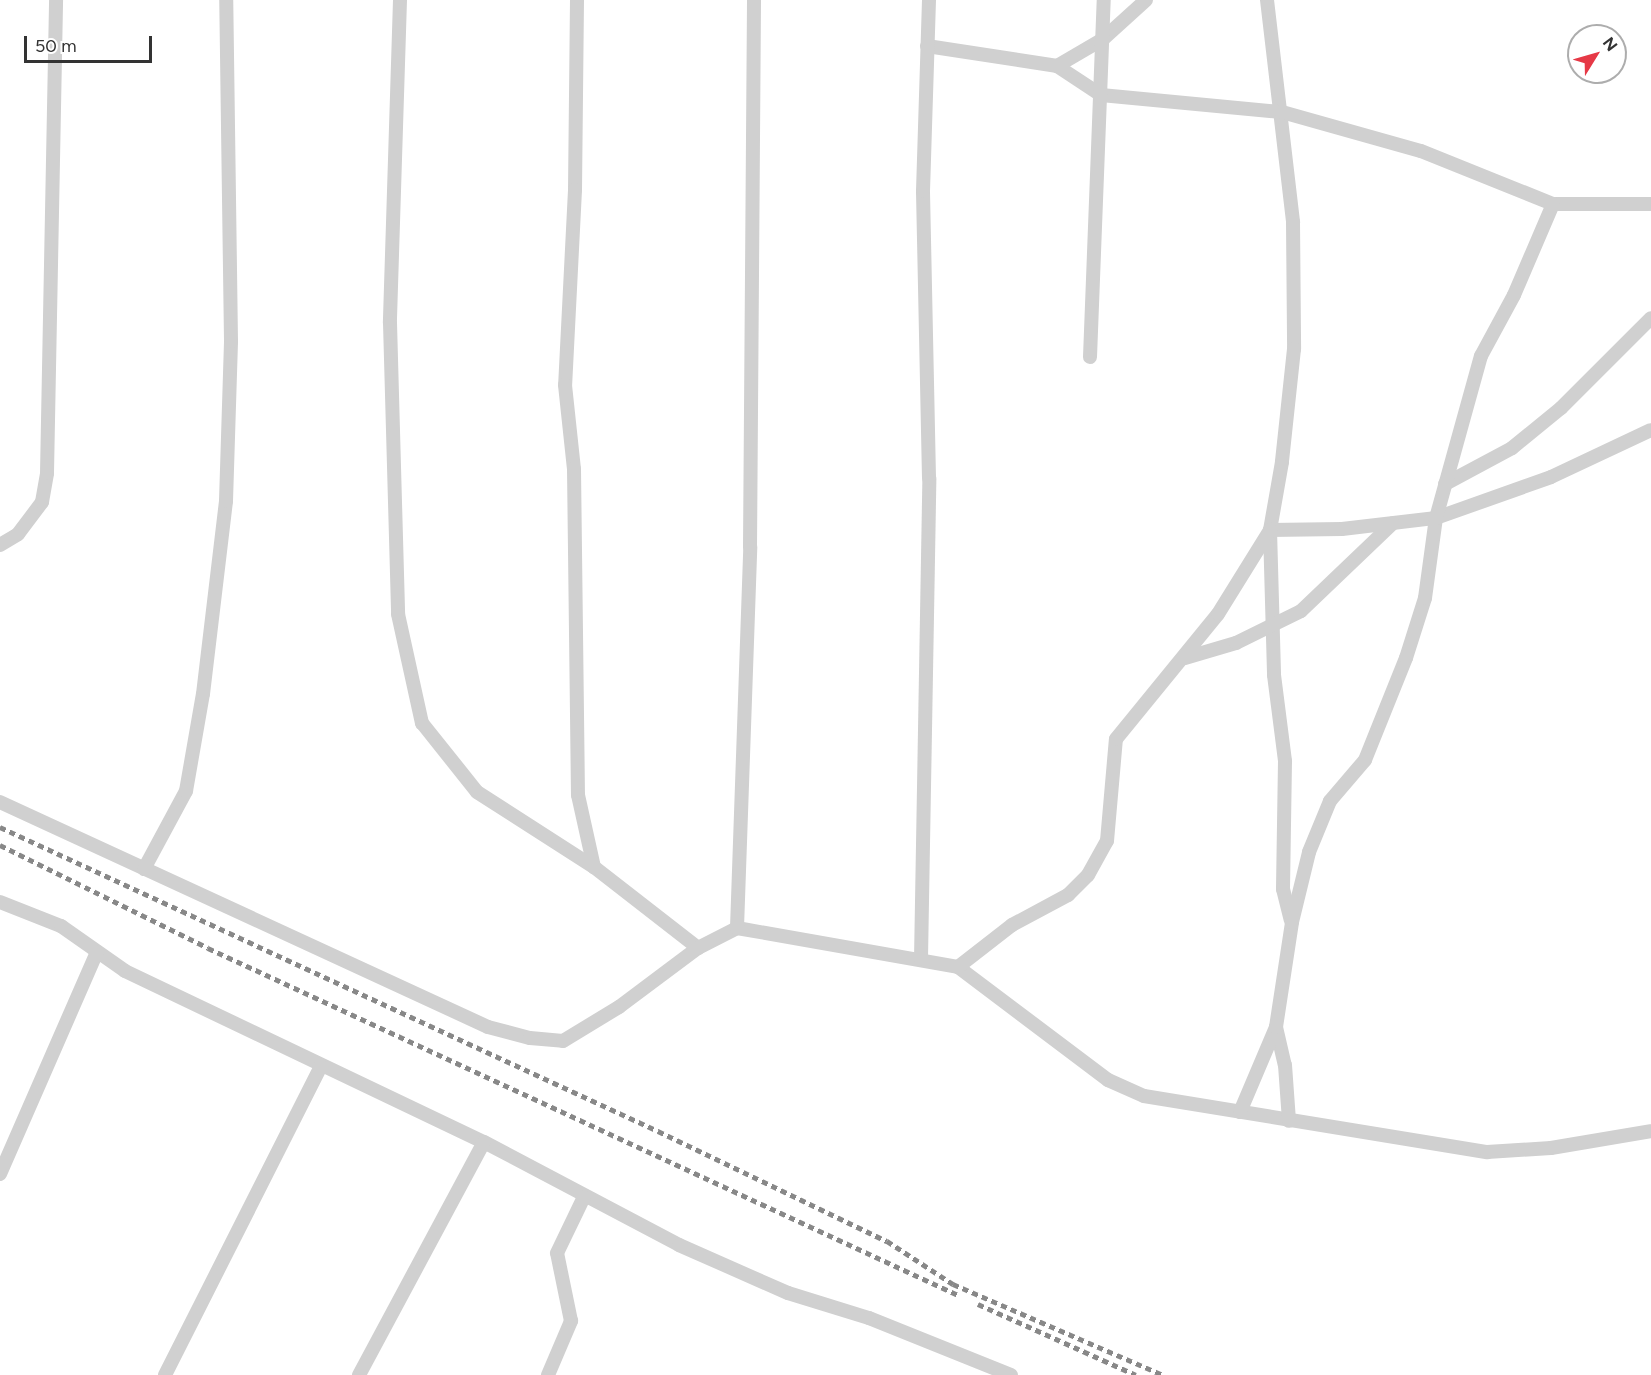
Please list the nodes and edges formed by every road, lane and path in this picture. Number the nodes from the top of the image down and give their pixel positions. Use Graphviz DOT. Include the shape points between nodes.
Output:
graph roads {
  1 [pos="56,0"];
  2 [pos="226,0"];
  3 [pos="400,0"];
  4 [pos="577,0"];
  5 [pos="754,0"];
  6 [pos="929,0"];
  7 [pos="1104,0"];
  8 [pos="1146,0"];
  9 [pos="1267,0"];
  10 [pos="1103,39"];
  11 [pos="927,46"];
  12 [pos="1057,66"];
  13 [pos="1101,95"];
  14 [pos="1282,112"];
  15 [pos="1553,204"];
  16 [pos="1651,204"];
  17 [pos="1651,318"];
  18 [pos="1090,357"];
  19 [pos="1651,430"];
  20 [pos="1445,484"];
  21 [pos="1436,518"];
  22 [pos="1393,523"];
  23 [pos="1270,530"];
  24 [pos="0,545"];
  25 [pos="1274,624"];
  26 [pos="1185,658"];
  27 [pos="0,802"];
  28 [pos="594,867"];
  29 [pos="144,869"];
  30 [pos="0,902"];
  31 [pos="1292,922"];
  32 [pos="737,928"];
  33 [pos="698,948"];
  34 [pos="97,952"];
  35 [pos="921,959"];
  36 [pos="958,967"];
  37 [pos="1276,1027"];
  38 [pos="321,1066"];
  39 [pos="1240,1112"];
  40 [pos="1288,1121"];
  41 [pos="1651,1131"];
  42 [pos="484,1142"];
  43 [pos="0,1174"];
  44 [pos="584,1197"];
  45 [pos="165,1375"];
  46 [pos="359,1375"];
  47 [pos="548,1375"];
  48 [pos="1011,1375"];
  1 -- 24 [label="street" via="47,473 42,502 18,534"];
  2 -- 29 [label="street" via="231,341 226,501 203,694 186,791"];
  3 -- 28 [label="street" via="390,323 398,614 414,690 422,723 477,792"];
  4 -- 28 [label="street" via="575,190 565,385 574,469 578,795"];
  5 -- 32 [label="street" via="750,547"];
  6 -- 11 [label="street"];
  7 -- 10 [label="street"];
  8 -- 10 [label="street"];
  9 -- 14 [label="street"];
  10 -- 12 [label="street"];
  10 -- 13 [label="street"];
  11 -- 12 [label="street"];
  11 -- 35 [label="street" via="923,191 929,478"];
  12 -- 13 [label="street"];
  13 -- 14 [label="street"];
  13 -- 18 [label="street"];
  14 -- 15 [label="street" via="1421,151"];
  14 -- 23 [label="street" via="1293,222 1294,349"];
  15 -- 16 [label="street"];
  15 -- 20 [label="street" via="1514,295 1481,356"];
  17 -- 20 [label="street" via="1561,408 1512,448"];
  19 -- 21 [label="street" via="1551,477"];
  20 -- 21 [label="street"];
  21 -- 22 [label="street"];
  21 -- 31 [label="street" via="1425,598 1406,658 1365,760 1321,817"];
  22 -- 23 [label="street"];
  22 -- 25 [label="street" via="1300,611"];
  23 -- 25 [label="street"];
  23 -- 26 [label="street" via="1218,614"];
  25 -- 26 [label="street" via="1236,643"];
  25 -- 31 [label="street" via="1274,675 1285,761 1283,889"];
  26 -- 36 [label="street" via="1116,739 1107,841 1088,874 1068,895 1012,925"];
  27 -- 29 [label="street"];
  28 -- 33 [label="street"];
  29 -- 33 [label="street" via="488,1028 530,1038 563,1041"];
  30 -- 34 [label="street" via="61,926"];
  31 -- 37 [label="street"];
  32 -- 33 [label="street"];
  32 -- 35 [label="street"];
  34 -- 38 [label="street" via="125,971"];
  34 -- 43 [label="street"];
  35 -- 36 [label="street"];
  36 -- 39 [label="street" via="1085,1058 1108,1080 1144,1096"];
  37 -- 39 [label="street"];
  37 -- 40 [label="street" via="1285,1065"];
  38 -- 42 [label="street"];
  38 -- 45 [label="street"];
  39 -- 40 [label="street"];
  40 -- 41 [label="street" via="1487,1152 1551,1148"];
  42 -- 44 [label="street"];
  42 -- 46 [label="street"];
  44 -- 47 [label="street" via="557,1253 571,1321"];
  44 -- 48 [label="street" via="788,1293 869,1318"];
}
